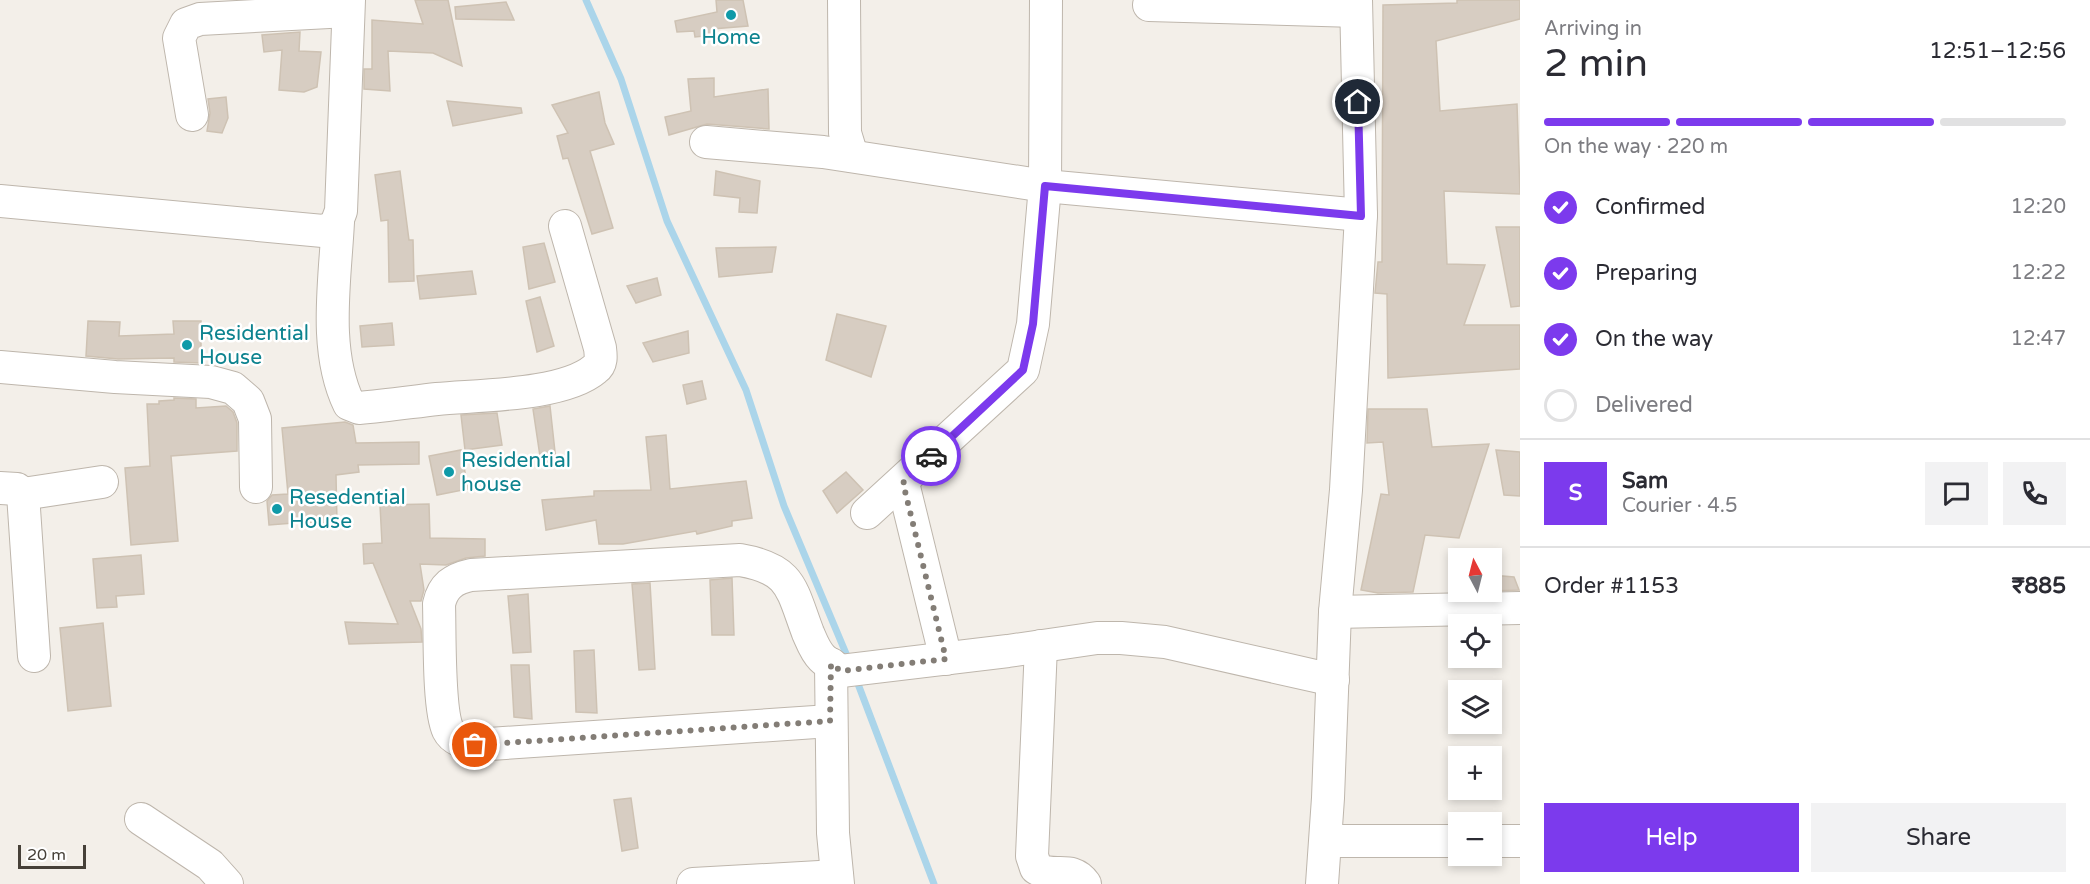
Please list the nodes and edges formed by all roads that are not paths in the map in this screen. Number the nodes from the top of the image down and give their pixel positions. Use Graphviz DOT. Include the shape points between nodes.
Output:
graph roads {
  1 [pos="844,0"];
  2 [pos="1046,0"];
  3 [pos="1149,5"];
  4 [pos="348,6"];
  5 [pos="1356,6"];
  6 [pos="192,115"];
  7 [pos="706,142"];
  8 [pos="852,156"];
  9 [pos="1045,186"];
  10 [pos="0,201"];
  11 [pos="1361,216"];
  12 [pos="338,222"];
  13 [pos="565,226"];
  14 [pos="0,367"];
  15 [pos="102,482"];
  16 [pos="903,483"];
  17 [pos="256,487"];
  18 [pos="11,491"];
  19 [pos="867,513"];
  20 [pos="1520,608"];
  21 [pos="1335,612"];
  22 [pos="1041,646"];
  23 [pos="34,656"];
  24 [pos="946,659"];
  25 [pos="836,668"];
  26 [pos="1333,680"];
  27 [pos="830,721"];
  28 [pos="141,819"];
  29 [pos="1326,841"];
  30 [pos="1448,841"];
  31 [pos="1502,841"];
  32 [pos="1520,841"];
  33 [pos="838,880"];
  34 [pos="226,884"];
  35 [pos="693,884"];
  36 [pos="1085,884"];
  37 [pos="1323,884"];
  1 -- 8 [label="street" via="845,133"];
  2 -- 9 [label="street"];
  3 -- 5 [label="street"];
  4 -- 6 [label="street" via="200,19 186,24 179,38"];
  4 -- 12 [label="street"];
  5 -- 11 [label="street"];
  7 -- 8 [label="street"];
  8 -- 9 [label="street"];
  9 -- 11 [label="street"];
  9 -- 16 [label="street" via="1033,324 1023,370"];
  10 -- 12 [label="street" via="323,231"];
  11 -- 21 [label="street"];
  12 -- 13 [label="street" via="334,338 338,374 349,404 359,408 520,392 563,383 597,368 600,348"];
  14 -- 17 [label="street" via="211,382 233,388 248,401 255,419"];
  15 -- 18 [label="street"];
  16 -- 19 [label="street"];
  16 -- 24 [label="street"];
  18 -- 23 [label="street"];
  20 -- 21 [label="street"];
  21 -- 26 [label="street"];
  22 -- 24 [label="street"];
  22 -- 26 [label="street" via="1096,638 1165,642"];
  22 -- 36 [label="street" via="1032,856 1042,872 1070,873"];
  24 -- 25 [label="street"];
  25 -- 27 [label="street"];
  25 -- 27 [label="street" via="822,659 814,647 788,582 761,564 740,560 471,575 450,583 442,591 439,604 443,713 448,731 461,742 475,745"];
  26 -- 29 [label="street"];
  27 -- 33 [label="street"];
  28 -- 34 [label="street" via="210,865"];
  29 -- 30 [label="street"];
  29 -- 37 [label="street"];
  31 -- 32 [label="street"];
  33 -- 35 [label="street"];
}
